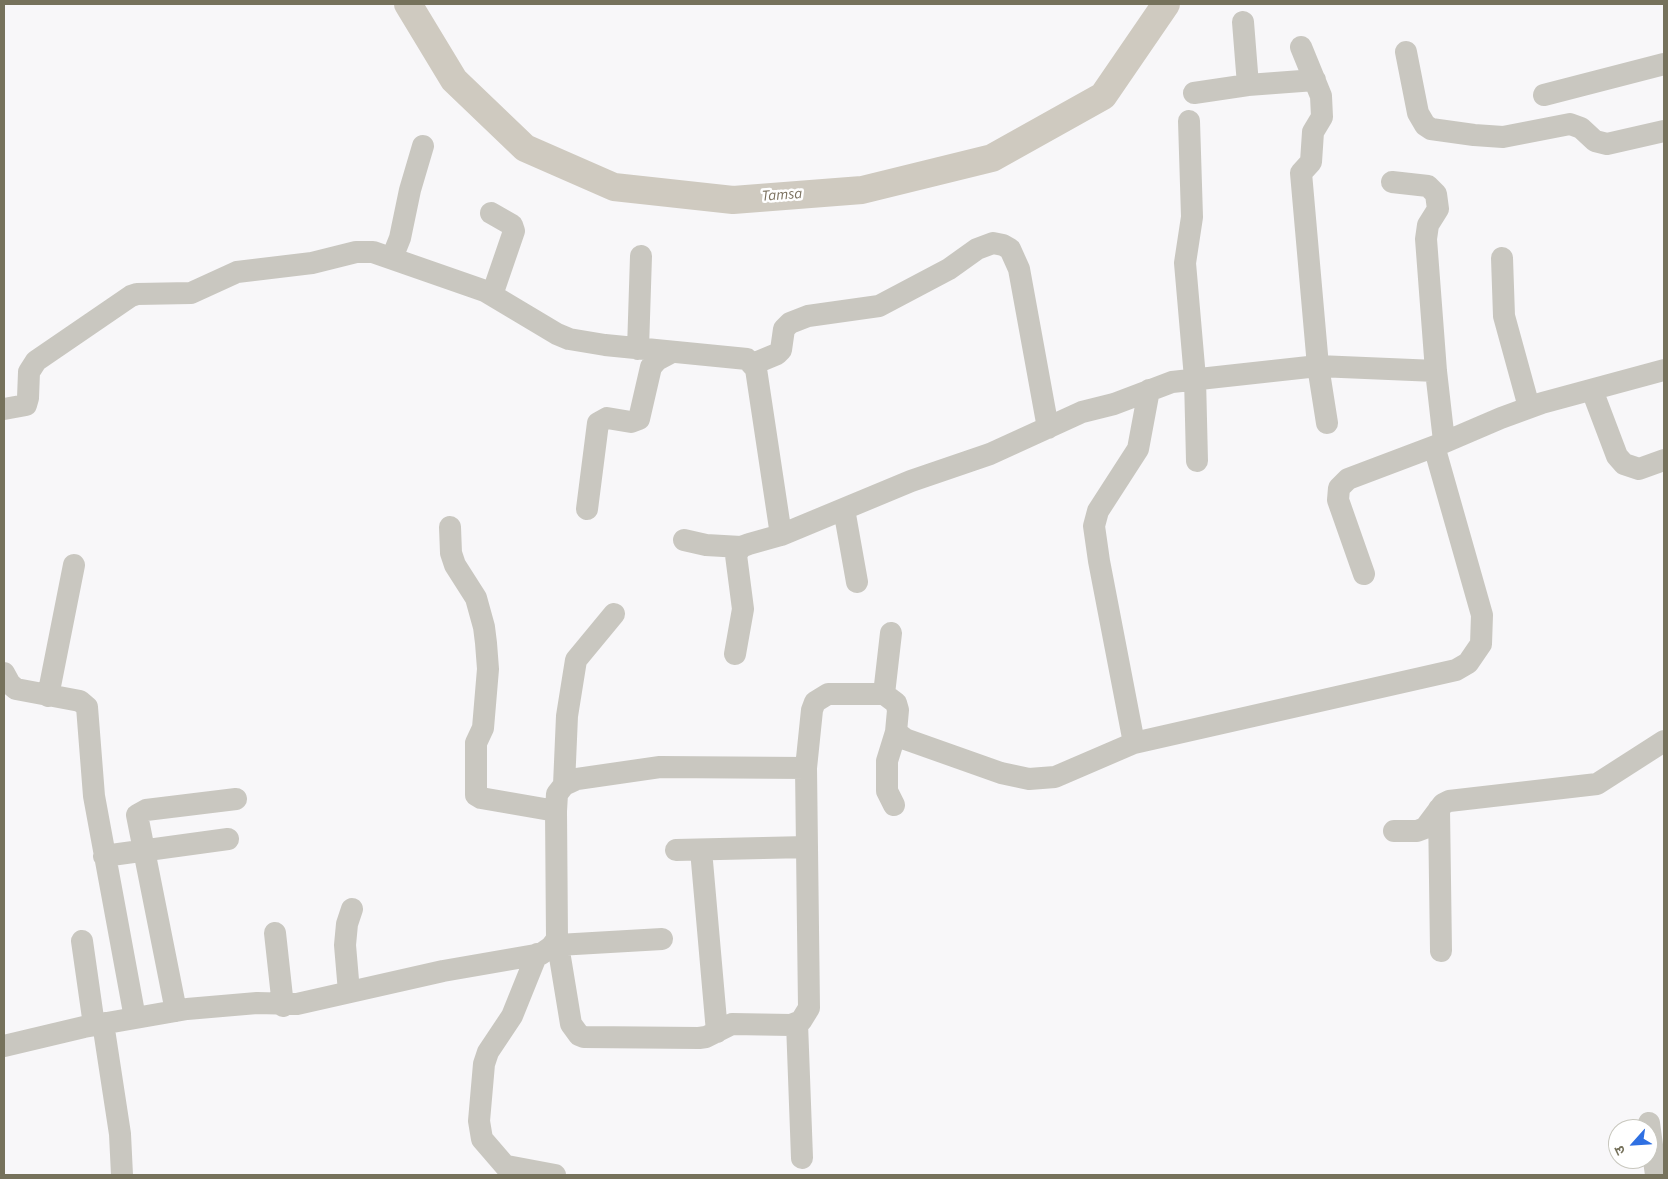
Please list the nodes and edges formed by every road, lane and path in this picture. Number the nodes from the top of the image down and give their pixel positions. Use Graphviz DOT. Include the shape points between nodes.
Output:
graph roads {
  1 [pos="1243,22"];
  2 [pos="1301,47"];
  3 [pos="1406,52"];
  4 [pos="1664,64"];
  5 [pos="1316,80"];
  6 [pos="1248,85"];
  7 [pos="1194,93"];
  8 [pos="1544,95"];
  9 [pos="1190,121"];
  10 [pos="1664,130"];
  11 [pos="423,146"];
  12 [pos="1392,182"];
  13 [pos="492,213"];
  14 [pos="642,256"];
  15 [pos="392,258"];
  16 [pos="1502,258"];
  17 [pos="492,296"];
  18 [pos="638,349"];
  19 [pos="672,352"];
  20 [pos="753,364"];
  21 [pos="1318,366"];
  22 [pos="1436,370"];
  23 [pos="1664,370"];
  24 [pos="1195,378"];
  25 [pos="1148,390"];
  26 [pos="1592,390"];
  27 [pos="1529,407"];
  28 [pos="4,409"];
  29 [pos="1327,424"];
  30 [pos="1048,428"];
  31 [pos="1441,443"];
  32 [pos="1664,460"];
  33 [pos="1197,461"];
  34 [pos="587,509"];
  35 [pos="844,509"];
  36 [pos="450,527"];
  37 [pos="781,535"];
  38 [pos="684,540"];
  39 [pos="741,547"];
  40 [pos="74,565"];
  41 [pos="1364,574"];
  42 [pos="856,582"];
  43 [pos="614,614"];
  44 [pos="891,633"];
  45 [pos="735,654"];
  46 [pos="4,673"];
  47 [pos="884,694"];
  48 [pos="48,696"];
  49 [pos="896,732"];
  50 [pos="1664,741"];
  51 [pos="1134,743"];
  52 [pos="806,768"];
  53 [pos="564,785"];
  54 [pos="236,799"];
  55 [pos="894,805"];
  56 [pos="1439,809"];
  57 [pos="556,811"];
  58 [pos="1394,831"];
  59 [pos="228,840"];
  60 [pos="807,847"];
  61 [pos="676,850"];
  62 [pos="701,850"];
  63 [pos="143,852"];
  64 [pos="104,856"];
  65 [pos="352,909"];
  66 [pos="275,933"];
  67 [pos="662,940"];
  68 [pos="82,941"];
  69 [pos="558,942"];
  70 [pos="1441,951"];
  71 [pos="537,954"];
  72 [pos="349,992"];
  73 [pos="283,1006"];
  74 [pos="176,1011"];
  75 [pos="135,1018"];
  76 [pos="796,1023"];
  77 [pos="99,1024"];
  78 [pos="717,1032"];
  79 [pos="4,1046"];
  80 [pos="802,1158"];
  81 [pos="510,1170"];
  82 [pos="122,1175"];
  83 [pos="555,1175"];
  1 -- 6 [label="street"];
  2 -- 5 [label="street"];
  3 -- 10 [label="street" via="1418,113 1425,126 1430,128 1474,136 1503,137 1570,124 1581,128 1595,141 1607,144"];
  4 -- 8 [label="street"];
  5 -- 6 [label="street"];
  5 -- 21 [label="street" via="1322,117 1312,132 1310,165 1302,173"];
  6 -- 7 [label="street"];
  9 -- 24 [label="street" via="1192,217 1185,263"];
  11 -- 15 [label="street"];
  12 -- 22 [label="street" via="1428,186 1436,194 1438,209 1428,225 1426,239"];
  13 -- 17 [label="street" via="512,225 514,231"];
  14 -- 18 [label="street"];
  15 -- 17 [label="street" via="473,286"];
  15 -- 28 [label="street" via="374,252 356,252 312,263 237,272 191,293 137,294 123,300 36,361 29,372 26,405"];
  16 -- 27 [label="street" via="1504,316"];
  17 -- 18 [label="street" via="563,337"];
  18 -- 19 [label="street"];
  19 -- 20 [label="street" via="747,359"];
  19 -- 34 [label="street" via="657,360 652,367 639,419 632,422 607,418 598,423"];
  20 -- 30 [label="street" via="777,354 784,329 790,323 808,316 879,306 949,269 977,249 993,243 1003,245 1010,249 1018,269"];
  20 -- 37 [label="street"];
  21 -- 22 [label="street"];
  21 -- 24 [label="street"];
  21 -- 29 [label="street"];
  22 -- 31 [label="street"];
  23 -- 26 [label="street"];
  24 -- 25 [label="street"];
  24 -- 33 [label="street"];
  25 -- 30 [label="street" via="1114,404 1082,412"];
  25 -- 51 [label="street" via="1138,449 1098,511 1094,526"];
  26 -- 27 [label="street"];
  26 -- 32 [label="street" via="1617,456 1624,464 1639,469"];
  27 -- 31 [label="street"];
  30 -- 35 [label="street" via="990,454 911,481"];
  31 -- 41 [label="street" via="1348,479 1339,488 1338,500"];
  31 -- 51 [label="street" via="1436,453 1482,615 1481,644 1468,663 1442,674"];
  35 -- 37 [label="street"];
  35 -- 42 [label="street"];
  36 -- 57 [label="street" via="451,554 476,598 486,643 488,669 483,728 476,744 476,795"];
  37 -- 39 [label="street"];
  38 -- 39 [label="street"];
  39 -- 45 [label="street" via="736,555 743,610"];
  40 -- 48 [label="street"];
  43 -- 53 [label="street" via="576,660 567,716"];
  44 -- 47 [label="street"];
  46 -- 48 [label="street" via="16,689"];
  47 -- 49 [label="street" via="891,698 898,710"];
  47 -- 52 [label="street" via="828,694 815,702"];
  48 -- 64 [label="street" via="80,701 87,707 94,796"];
  49 -- 51 [label="street" via="913,743 1029,780 1054,777"];
  49 -- 55 [label="street" via="887,761 888,797"];
  50 -- 56 [label="street" via="1597,784 1460,799 1448,801"];
  52 -- 53 [label="street" via="660,767 578,779"];
  52 -- 60 [label="street"];
  53 -- 57 [label="street" via="557,794"];
  54 -- 63 [label="street" via="139,812 137,818"];
  56 -- 58 [label="street" via="1425,828"];
  56 -- 70 [label="street"];
  57 -- 69 [label="street"];
  59 -- 63 [label="street"];
  60 -- 62 [label="street"];
  60 -- 76 [label="street" via="809,1008 806,1016"];
  61 -- 62 [label="street"];
  62 -- 78 [label="street"];
  63 -- 64 [label="street"];
  63 -- 74 [label="street"];
  64 -- 75 [label="street"];
  65 -- 72 [label="street" via="345,945"];
  66 -- 73 [label="street"];
  67 -- 69 [label="street"];
  68 -- 77 [label="street"];
  69 -- 71 [label="street"];
  69 -- 78 [label="street" via="569,1016 579,1035 591,1038 699,1038"];
  71 -- 72 [label="street"];
  71 -- 81 [label="street" via="512,1016 488,1052 484,1064 481,1132 486,1144"];
  72 -- 73 [label="street"];
  73 -- 74 [label="street" via="257,1004"];
  74 -- 75 [label="street"];
  75 -- 77 [label="street"];
  76 -- 78 [label="street" via="739,1023"];
  76 -- 80 [label="street"];
  77 -- 79 [label="street"];
  77 -- 82 [label="street" via="120,1134"];
  81 -- 83 [label="street"];
}
